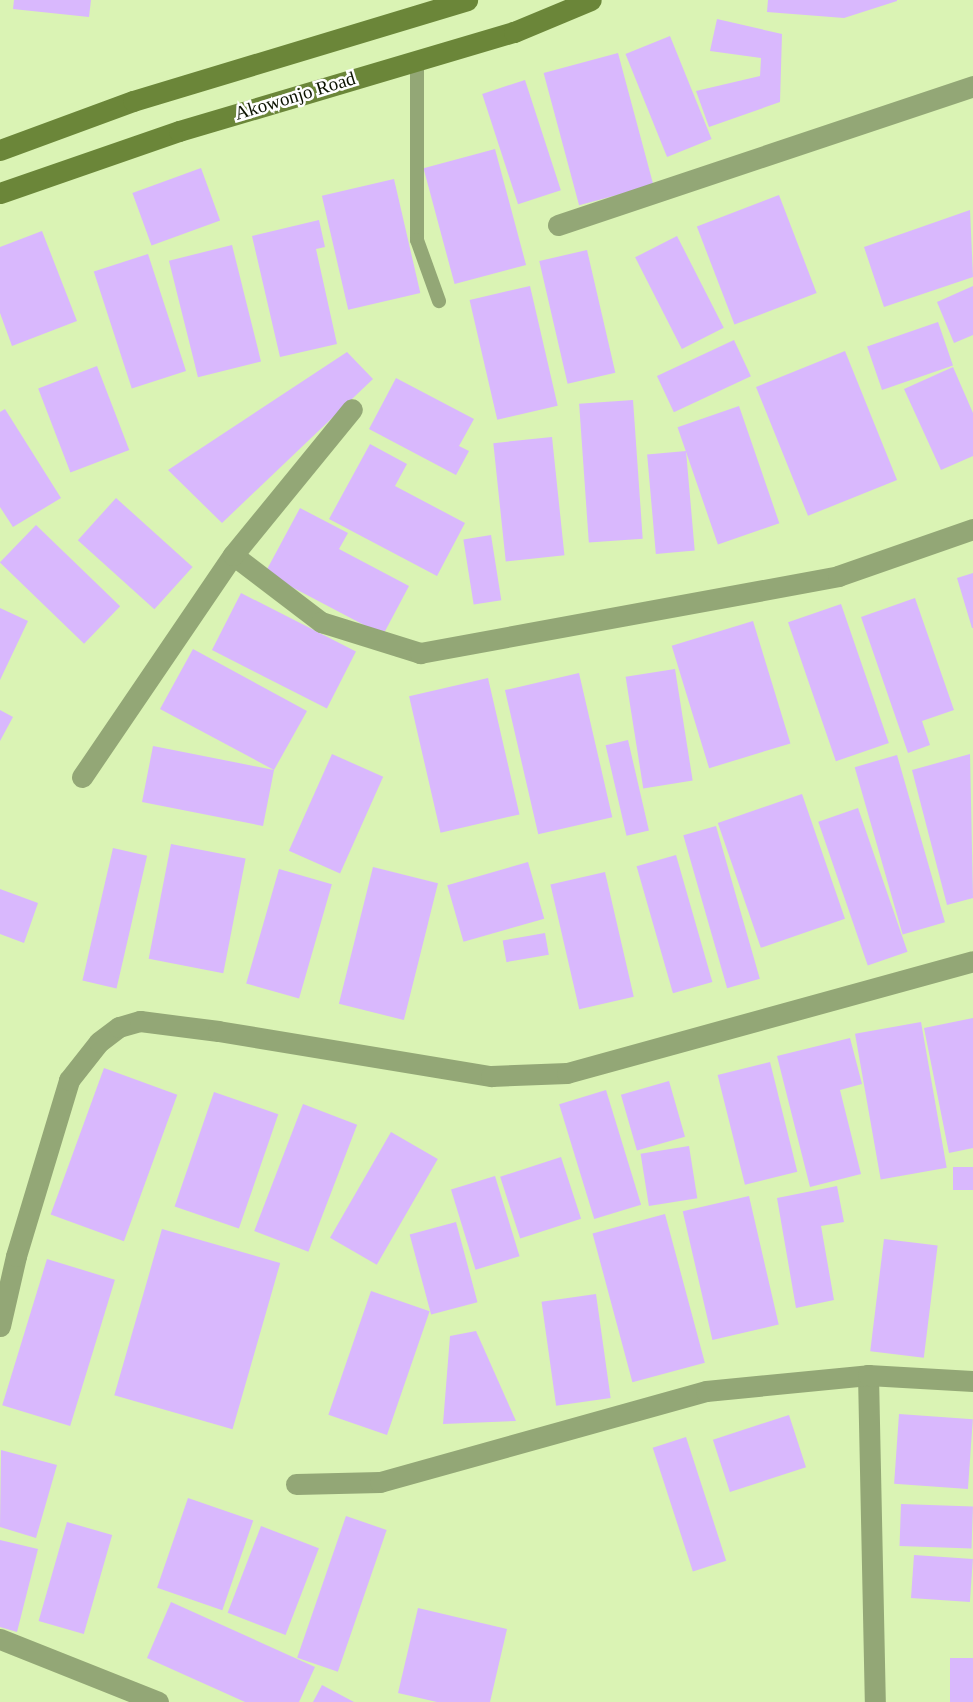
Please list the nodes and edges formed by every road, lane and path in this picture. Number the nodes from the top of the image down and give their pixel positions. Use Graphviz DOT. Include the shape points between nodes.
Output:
graph roads {
  1 [pos="467,0"];
  2 [pos="591,0"];
  3 [pos="417,62"];
  4 [pos="973,86"];
  5 [pos="0,150"];
  6 [pos="0,193"];
  7 [pos="558,225"];
  8 [pos="439,301"];
  9 [pos="352,409"];
  10 [pos="973,528"];
  11 [pos="233,555"];
  12 [pos="82,777"];
  13 [pos="973,961"];
  14 [pos="8,1254"];
  15 [pos="0,1326"];
  16 [pos="868,1375"];
  17 [pos="973,1381"];
  18 [pos="296,1483"];
  19 [pos="0,1639"];
  20 [pos="158,1702"];
  21 [pos="875,1702"];
  1 -- 5 [label="main road" via="133,101"];
  2 -- 3 [label="main road, Akowonjo Road" via="514,32"];
  3 -- 6 [label="main road, Akowonjo Road" via="179,131"];
  3 -- 8 [label="lane" via="417,240"];
  4 -- 7 [label="street"];
  9 -- 11 [label="street"];
  10 -- 11 [label="street" via="838,576 420,653 321,622"];
  11 -- 12 [label="street"];
  13 -- 14 [label="street" via="568,1073 491,1076 218,1031 140,1021 119,1027 99,1042 69,1080"];
  14 -- 15 [label="street"];
  16 -- 17 [label="street"];
  16 -- 18 [label="street" via="706,1391 380,1482"];
  16 -- 21 [label="street"];
  19 -- 20 [label="street"];
}
